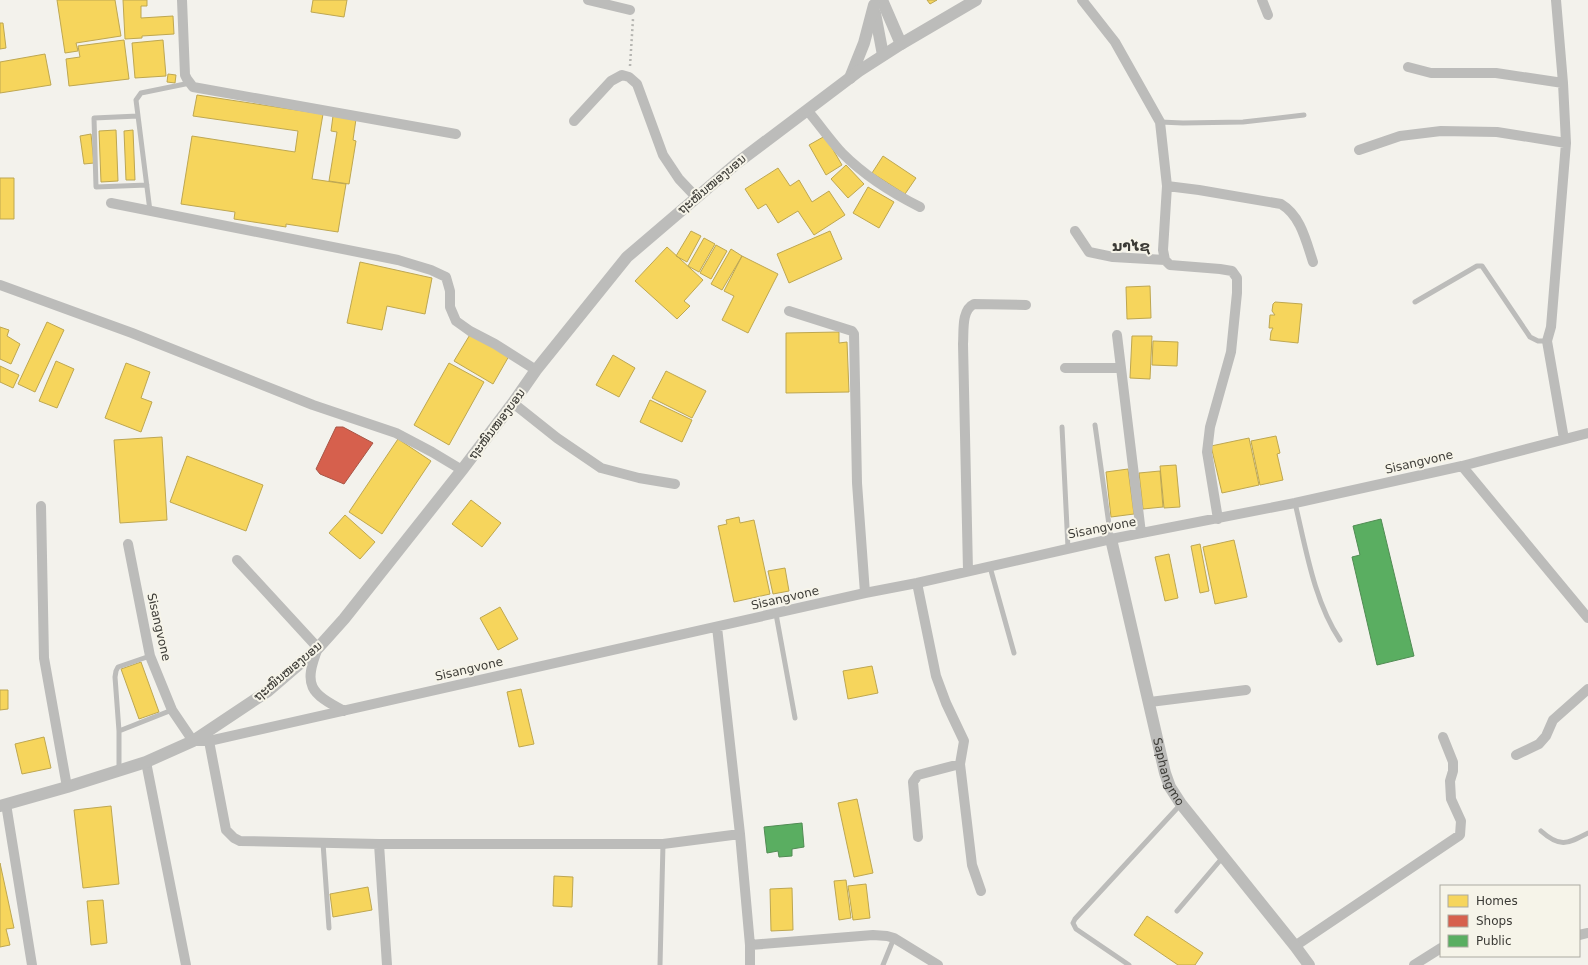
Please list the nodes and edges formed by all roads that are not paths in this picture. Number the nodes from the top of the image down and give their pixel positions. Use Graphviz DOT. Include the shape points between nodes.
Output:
graph roads {
  1 [pos="182,0"];
  2 [pos="588,0"];
  3 [pos="976,0"];
  4 [pos="1082,0"];
  5 [pos="1262,0"];
  6 [pos="1556,0"];
  7 [pos="877,2"];
  8 [pos="630,10"];
  9 [pos="1268,15"];
  10 [pos="901,44"];
  11 [pos="883,56"];
  12 [pos="1408,68"];
  13 [pos="850,78"];
  14 [pos="190,83"];
  15 [pos="1563,83"];
  16 [pos="807,110"];
  17 [pos="1304,115"];
  18 [pos="138,116"];
  19 [pos="574,121"];
  20 [pos="1160,122"];
  21 [pos="456,134"];
  22 [pos="1566,144"];
  23 [pos="1359,150"];
  24 [pos="147,185"];
  25 [pos="1167,186"];
  26 [pos="696,198"];
  27 [pos="111,203"];
  28 [pos="920,207"];
  29 [pos="150,211"];
  30 [pos="1075,231"];
  31 [pos="1165,260"];
  32 [pos="1313,262"];
  33 [pos="0,285"];
  34 [pos="1415,302"];
  35 [pos="1026,305"];
  36 [pos="788,311"];
  37 [pos="1117,335"];
  38 [pos="1547,341"];
  39 [pos="1065,368"];
  40 [pos="1121,368"];
  41 [pos="536,370"];
  42 [pos="513,404"];
  43 [pos="1096,425"];
  44 [pos="1062,427"];
  45 [pos="1588,433"];
  46 [pos="1564,438"];
  47 [pos="1462,466"];
  48 [pos="462,470"];
  49 [pos="675,484"];
  50 [pos="1295,503"];
  51 [pos="41,506"];
  52 [pos="1218,519"];
  53 [pos="1140,534"];
  54 [pos="1111,538"];
  55 [pos="128,544"];
  56 [pos="1068,548"];
  57 [pos="237,560"];
  58 [pos="989,566"];
  59 [pos="968,571"];
  60 [pos="917,583"];
  61 [pos="866,593"];
  62 [pos="776,614"];
  63 [pos="1588,618"];
  64 [pos="717,627"];
  65 [pos="1340,640"];
  66 [pos="318,648"];
  67 [pos="1014,653"];
  68 [pos="150,656"];
  69 [pos="1588,689"];
  70 [pos="1246,690"];
  71 [pos="1150,702"];
  72 [pos="172,710"];
  73 [pos="344,711"];
  74 [pos="795,718"];
  75 [pos="119,731"];
  76 [pos="1443,737"];
  77 [pos="192,741"];
  78 [pos="209,741"];
  79 [pos="1516,756"];
  80 [pos="146,762"];
  81 [pos="960,764"];
  82 [pos="119,772"];
  83 [pos="67,787"];
  84 [pos="1181,804"];
  85 [pos="3,805"];
  86 [pos="1541,831"];
  87 [pos="1588,833"];
  88 [pos="740,834"];
  89 [pos="918,837"];
  90 [pos="323,843"];
  91 [pos="379,844"];
  92 [pos="663,844"];
  93 [pos="1222,857"];
  94 [pos="981,891"];
  95 [pos="1177,911"];
  96 [pos="329,928"];
  97 [pos="894,938"];
  98 [pos="750,945"];
  99 [pos="1295,946"];
  100 [pos="1440,949"];
  101 [pos="32,965"];
  102 [pos="186,965"];
  103 [pos="387,965"];
  104 [pos="660,965"];
  105 [pos="750,965"];
  106 [pos="883,965"];
  107 [pos="938,965"];
  108 [pos="1129,965"];
  109 [pos="1308,965"];
  110 [pos="1414,965"];
  1 -- 14 [label="street" via="185,75"];
  2 -- 8 [label="street"];
  3 -- 10 [label="street, ຖະໜົນໜອງບອນ"];
  4 -- 20 [label="street" via="1115,42"];
  5 -- 9 [label="street"];
  6 -- 15 [label="street"];
  7 -- 10 [label="street"];
  7 -- 11 [label="street" via="876,23"];
  7 -- 13 [label="street"];
  10 -- 11 [label="street, ຖະໜົນໜອງບອນ"];
  11 -- 13 [label="street, ຖະໜົນໜອງບອນ"];
  12 -- 15 [label="street" via="1431,73 1496,73"];
  13 -- 16 [label="street, ຖະໜົນໜອງບອນ"];
  14 -- 18 [label="lane" via="141,94 136,100"];
  14 -- 21 [label="street" via="199,89"];
  15 -- 22 [label="street"];
  16 -- 26 [label="street, ຖະໜົນໜອງບອນ"];
  16 -- 28 [label="street" via="842,153 875,181"];
  17 -- 20 [label="lane" via="1243,122"];
  18 -- 24 [label="lane"];
  18 -- 24 [label="lane" via="94,118 96,186"];
  19 -- 26 [label="street" via="611,81 622,75 629,77 637,84 663,155"];
  20 -- 25 [label="street"];
  22 -- 23 [label="street" via="1497,132 1441,131 1400,136"];
  22 -- 38 [label="street"];
  24 -- 29 [label="lane"];
  25 -- 31 [label="street" via="1163,250"];
  25 -- 32 [label="street" via="1281,204 1288,208 1300,224"];
  26 -- 41 [label="street, ຖະໜົນໜອງບອນ" via="626,257"];
  27 -- 29 [label="street"];
  29 -- 41 [label="street" via="398,260 431,270 446,277 450,291 450,307 456,321"];
  30 -- 31 [label="street" via="1089,252 1113,257"];
  31 -- 52 [label="street" via="1170,266 1232,271 1237,278 1238,293 1231,352 1210,427 1207,452"];
  33 -- 48 [label="street" via="132,333 313,405 396,433"];
  34 -- 38 [label="lane" via="1477,266 1482,266 1530,337 1538,341"];
  35 -- 59 [label="street" via="974,304 965,312 963,344"];
  36 -- 61 [label="street" via="852,331 854,334 857,483"];
  37 -- 40 [label="street"];
  38 -- 46 [label="street"];
  39 -- 40 [label="street"];
  40 -- 53 [label="street"];
  41 -- 42 [label="street, ຖະໜົນໜອງບອນ"];
  42 -- 48 [label="street, ຖະໜົນໜອງບອນ"];
  42 -- 49 [label="street" via="601,468"];
  43 -- 54 [label="lane"];
  44 -- 56 [label="lane"];
  45 -- 46 [label="street, Sisangvone"];
  46 -- 47 [label="street, Sisangvone"];
  47 -- 50 [label="street, Sisangvone"];
  47 -- 63 [label="street"];
  48 -- 66 [label="street, ຖະໜົນໜອງບອນ"];
  50 -- 52 [label="street, Sisangvone"];
  50 -- 65 [label="lane" via="1317,591 1331,626"];
  51 -- 83 [label="street" via="44,658"];
  52 -- 53 [label="street, Sisangvone"];
  53 -- 54 [label="street, Sisangvone"];
  54 -- 56 [label="street, Sisangvone"];
  54 -- 71 [label="street, Saphangmo"];
  55 -- 68 [label="street, Sisangvone"];
  56 -- 58 [label="street, Sisangvone"];
  57 -- 66 [label="street"];
  58 -- 59 [label="street, Sisangvone"];
  58 -- 67 [label="lane"];
  59 -- 60 [label="street, Sisangvone"];
  60 -- 61 [label="street, Sisangvone"];
  60 -- 81 [label="street" via="936,676 964,741"];
  61 -- 62 [label="street, Sisangvone"];
  62 -- 64 [label="street, Sisangvone"];
  62 -- 74 [label="lane"];
  64 -- 73 [label="street, Sisangvone"];
  64 -- 88 [label="street"];
  66 -- 73 [label="street" via="312,663 310,679 313,691 324,701"];
  66 -- 77 [label="street, ຖະໜົນໜອງບອນ" via="268,691"];
  68 -- 72 [label="street, Sisangvone"];
  68 -- 75 [label="lane" via="118,667 116,671"];
  69 -- 79 [label="street" via="1553,720 1546,736 1539,744"];
  70 -- 71 [label="street"];
  71 -- 84 [label="street, Saphangmo" via="1165,773"];
  72 -- 75 [label="lane"];
  72 -- 77 [label="street, Sisangvone"];
  73 -- 78 [label="street, Sisangvone"];
  75 -- 82 [label="lane"];
  76 -- 99 [label="street" via="1453,762 1451,799 1461,821 1460,835"];
  77 -- 78 [label="street, Sisangvone"];
  77 -- 80 [label="street, ຖະໜົນໜອງບອນ"];
  78 -- 90 [label="street" via="226,830 230,834 240,840"];
  80 -- 82 [label="street, ຖະໜົນໜອງບອນ"];
  80 -- 102 [label="street"];
  81 -- 89 [label="street" via="915,778 913,782"];
  81 -- 94 [label="street" via="972,865"];
  82 -- 83 [label="street, ຖະໜົນໜອງບອນ"];
  83 -- 85 [label="street, ຖະໜົນໜອງບອນ"];
  84 -- 93 [label="street, Saphangmo"];
  84 -- 108 [label="lane" via="1073,923 1076,929"];
  85 -- 101 [label="street"];
  86 -- 87 [label="lane" via="1559,842 1571,843"];
  88 -- 92 [label="street"];
  88 -- 98 [label="street"];
  90 -- 91 [label="street"];
  90 -- 96 [label="lane"];
  91 -- 92 [label="street"];
  91 -- 103 [label="street"];
  92 -- 104 [label="lane"];
  93 -- 95 [label="lane"];
  93 -- 99 [label="street, Saphangmo"];
  97 -- 98 [label="street" via="873,935"];
  97 -- 106 [label="lane"];
  97 -- 107 [label="street"];
  98 -- 105 [label="street"];
  99 -- 109 [label="street, Saphangmo"];
  100 -- 110 [label="street"];
}
